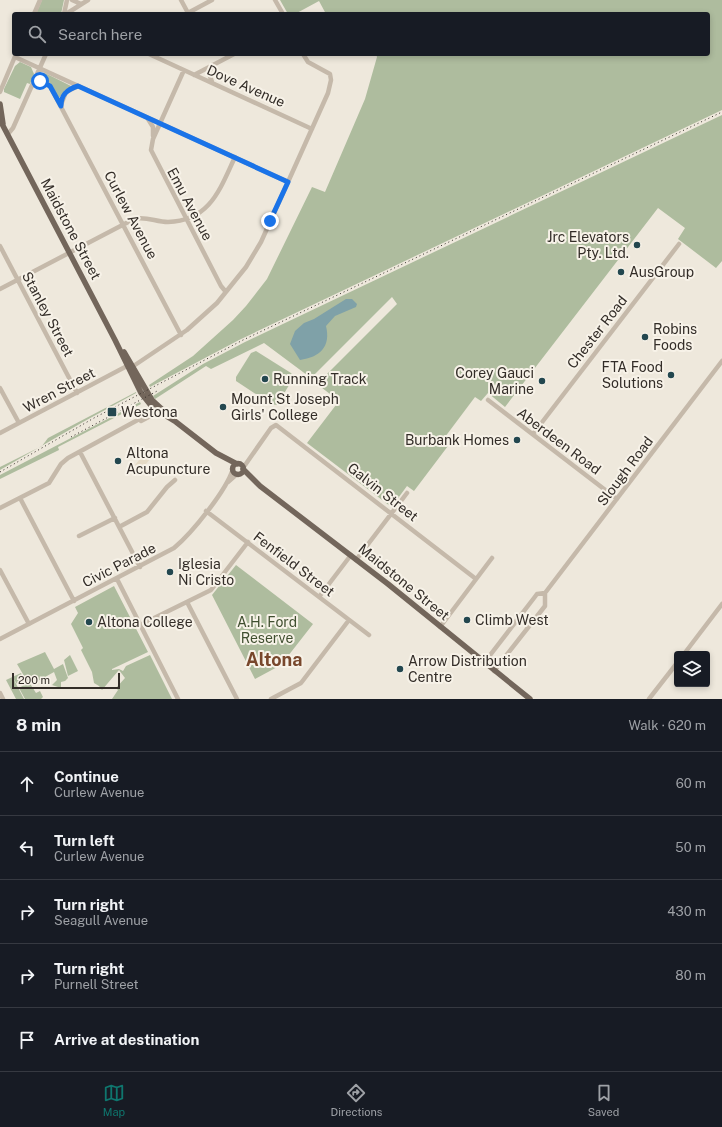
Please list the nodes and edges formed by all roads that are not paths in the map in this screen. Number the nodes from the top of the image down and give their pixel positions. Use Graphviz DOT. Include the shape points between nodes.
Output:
graph roads {
  1 [pos="40,0"];
  2 [pos="67,0"];
  3 [pos="72,0"];
  4 [pos="88,0"];
  5 [pos="181,0"];
  6 [pos="212,0"];
  7 [pos="275,0"];
  8 [pos="81,4"];
  9 [pos="75,8"];
  10 [pos="35,12"];
  11 [pos="65,12"];
  12 [pos="68,12"];
  13 [pos="74,12"];
  14 [pos="187,12"];
  15 [pos="189,12"];
  16 [pos="281,12"];
  17 [pos="15,56"];
  18 [pos="45,56"];
  19 [pos="153,56"];
  20 [pos="230,56"];
  21 [pos="304,56"];
  22 [pos="212,65"];
  23 [pos="40,69"];
  24 [pos="184,70"];
  25 [pos="194,75"];
  26 [pos="35,78"];
  27 [pos="2,82"];
  28 [pos="212,83"];
  29 [pos="78,86"];
  30 [pos="0,90"];
  31 [pos="0,105"];
  32 [pos="61,106"];
  33 [pos="147,118"];
  34 [pos="0,120"];
  35 [pos="160,123"];
  36 [pos="170,128"];
  37 [pos="312,129"];
  38 [pos="6,131"];
  39 [pos="154,137"];
  40 [pos="235,157"];
  41 [pos="288,182"];
  42 [pos="180,208"];
  43 [pos="186,219"];
  44 [pos="174,221"];
  45 [pos="123,225"];
  46 [pos="679,244"];
  47 [pos="0,246"];
  48 [pos="70,253"];
  49 [pos="18,280"];
  50 [pos="0,289"];
  51 [pos="226,292"];
  52 [pos="181,335"];
  53 [pos="722,361"];
  54 [pos="130,366"];
  55 [pos="0,388"];
  56 [pos="77,393"];
  57 [pos="488,400"];
  58 [pos="158,410"];
  59 [pos="19,423"];
  60 [pos="0,433"];
  61 [pos="533,434"];
  62 [pos="80,452"];
  63 [pos="238,467"];
  64 [pos="238,474"];
  65 [pos="175,480"];
  66 [pos="226,485"];
  67 [pos="260,486"];
  68 [pos="407,493"];
  69 [pos="20,498"];
  70 [pos="617,499"];
  71 [pos="0,508"];
  72 [pos="206,511"];
  73 [pos="392,513"];
  74 [pos="115,518"];
  75 [pos="119,527"];
  76 [pos="79,536"];
  77 [pos="248,542"];
  78 [pos="351,555"];
  79 [pos="492,558"];
  80 [pos="356,560"];
  81 [pos="140,567"];
  82 [pos="0,570"];
  83 [pos="117,579"];
  84 [pos="476,579"];
  85 [pos="545,594"];
  86 [pos="319,597"];
  87 [pos="74,601"];
  88 [pos="187,602"];
  89 [pos="722,604"];
  90 [pos="349,620"];
  91 [pos="29,624"];
  92 [pos="140,625"];
  93 [pos="440,627"];
  94 [pos="369,635"];
  95 [pos="0,639"];
  96 [pos="686,651"];
  97 [pos="484,663"];
  98 [pos="674,667"];
  99 [pos="494,671"];
  100 [pos="178,699"];
  101 [pos="237,699"];
  102 [pos="271,699"];
  103 [pos="530,699"];
  104 [pos="649,699"];
  1 -- 10 [label="street"];
  2 -- 11 [label="street"];
  3 -- 8 [label="street"];
  4 -- 8 [label="street"];
  5 -- 14 [label="street"];
  6 -- 15 [label="street"];
  7 -- 16 [label="street"];
  8 -- 9 [label="street"];
  9 -- 12 [label="street"];
  9 -- 13 [label="street"];
  17 -- 23 [label="street"];
  17 -- 27 [label="street"];
  18 -- 23 [label="street"];
  19 -- 24 [label="street, Dove Avenue"];
  20 -- 22 [label="street"];
  21 -- 37 [label="street, Wren Street" via="308,62 330,74 332,78"];
  22 -- 25 [label="street"];
  22 -- 28 [label="street" via="209,73"];
  23 -- 26 [label="street"];
  23 -- 29 [label="street"];
  24 -- 25 [label="street, Dove Avenue"];
  24 -- 35 [label="street, Emu Avenue"];
  25 -- 28 [label="street, Dove Avenue"];
  26 -- 32 [label="street, Curlew Avenue" via="50,86"];
  26 -- 38 [label="street" via="14,128"];
  27 -- 30 [label="street"];
  28 -- 37 [label="street, Dove Avenue"];
  29 -- 32 [label="street" via="66,92 61,100"];
  29 -- 33 [label="street"];
  31 -- 38 [label="main road, Maidstone Street"];
  32 -- 45 [label="street, Curlew Avenue"];
  33 -- 35 [label="street"];
  33 -- 39 [label="street" via="153,127"];
  34 -- 38 [label="main road, Maidstone Street"];
  35 -- 36 [label="street"];
  35 -- 39 [label="street, Emu Avenue"];
  36 -- 39 [label="street" via="160,130"];
  36 -- 40 [label="street"];
  37 -- 41 [label="street, Wren Street"];
  38 -- 48 [label="main road, Maidstone Street"];
  39 -- 42 [label="street, Emu Avenue" via="152,153"];
  40 -- 41 [label="street"];
  40 -- 43 [label="street" via="213,201 201,212"];
  41 -- 51 [label="street, Wren Street" via="250,261"];
  42 -- 43 [label="street, Emu Avenue"];
  42 -- 44 [label="street"];
  43 -- 44 [label="street"];
  43 -- 51 [label="street, Emu Avenue"];
  44 -- 45 [label="street" via="141,218"];
  45 -- 48 [label="street"];
  45 -- 52 [label="street, Curlew Avenue"];
  46 -- 61 [label="street, Chester Road"];
  47 -- 49 [label="street, Stanley Street"];
  48 -- 49 [label="street"];
  48 -- 54 [label="main road, Maidstone Street"];
  49 -- 50 [label="street"];
  49 -- 56 [label="street, Stanley Street"];
  51 -- 52 [label="street, Wren Street"];
  52 -- 54 [label="street, Wren Street"];
  53 -- 70 [label="street, Slough Road"];
  54 -- 56 [label="street, Wren Street"];
  54 -- 58 [label="main road, Maidstone Street" via="141,394"];
  55 -- 59 [label="street"];
  56 -- 59 [label="street, Wren Street"];
  57 -- 61 [label="street, Aberdeen Road"];
  58 -- 62 [label="street" via="147,420 135,423"];
  58 -- 63 [label="main road, Maidstone Street"];
  59 -- 60 [label="street, Wren Street"];
  61 -- 70 [label="street, Aberdeen Road"];
  62 -- 69 [label="street" via="64,462 49,483"];
  62 -- 74 [label="street"];
  63 -- 64 [label="main road, Maidstone Street"];
  63 -- 66 [label="street, Civic Parade"];
  63 -- 67 [label="main road, Maidstone Street"];
  63 -- 73 [label="street, Galvin Street" via="275,425"];
  64 -- 66 [label="street, Civic Parade"];
  64 -- 67 [label="main road, Maidstone Street"];
  65 -- 75 [label="street" via="146,512"];
  66 -- 72 [label="street, Civic Parade"];
  67 -- 78 [label="main road, Maidstone Street"];
  68 -- 73 [label="street"];
  69 -- 71 [label="street"];
  69 -- 87 [label="street"];
  70 -- 85 [label="street, Slough Road"];
  72 -- 77 [label="street, Fenfield Street"];
  72 -- 81 [label="street, Civic Parade" via="178,544 164,555"];
  73 -- 80 [label="street"];
  73 -- 84 [label="street, Galvin Street"];
  74 -- 75 [label="street"];
  74 -- 76 [label="street"];
  75 -- 81 [label="street"];
  77 -- 86 [label="street, Fenfield Street"];
  77 -- 88 [label="street" via="211,590"];
  78 -- 80 [label="main road, Maidstone Street"];
  78 -- 86 [label="street"];
  79 -- 84 [label="street"];
  80 -- 93 [label="main road, Maidstone Street"];
  81 -- 83 [label="street, Civic Parade"];
  82 -- 91 [label="street"];
  83 -- 87 [label="street, Civic Parade"];
  83 -- 92 [label="street"];
  84 -- 93 [label="street"];
  85 -- 97 [label="street, Slough Road" via="537,594"];
  85 -- 99 [label="street, Slough Road" via="545,606"];
  86 -- 90 [label="street, Fenfield Street"];
  87 -- 91 [label="street, Civic Parade"];
  88 -- 92 [label="street"];
  88 -- 101 [label="street"];
  89 -- 96 [label="street"];
  90 -- 94 [label="street, Fenfield Street"];
  90 -- 102 [label="street" via="301,683"];
  91 -- 95 [label="street, Civic Parade"];
  92 -- 100 [label="street"];
  93 -- 97 [label="main road, Maidstone Street"];
  97 -- 99 [label="main road, Maidstone Street"];
  98 -- 104 [label="street"];
  99 -- 103 [label="main road, Maidstone Street"];
}
